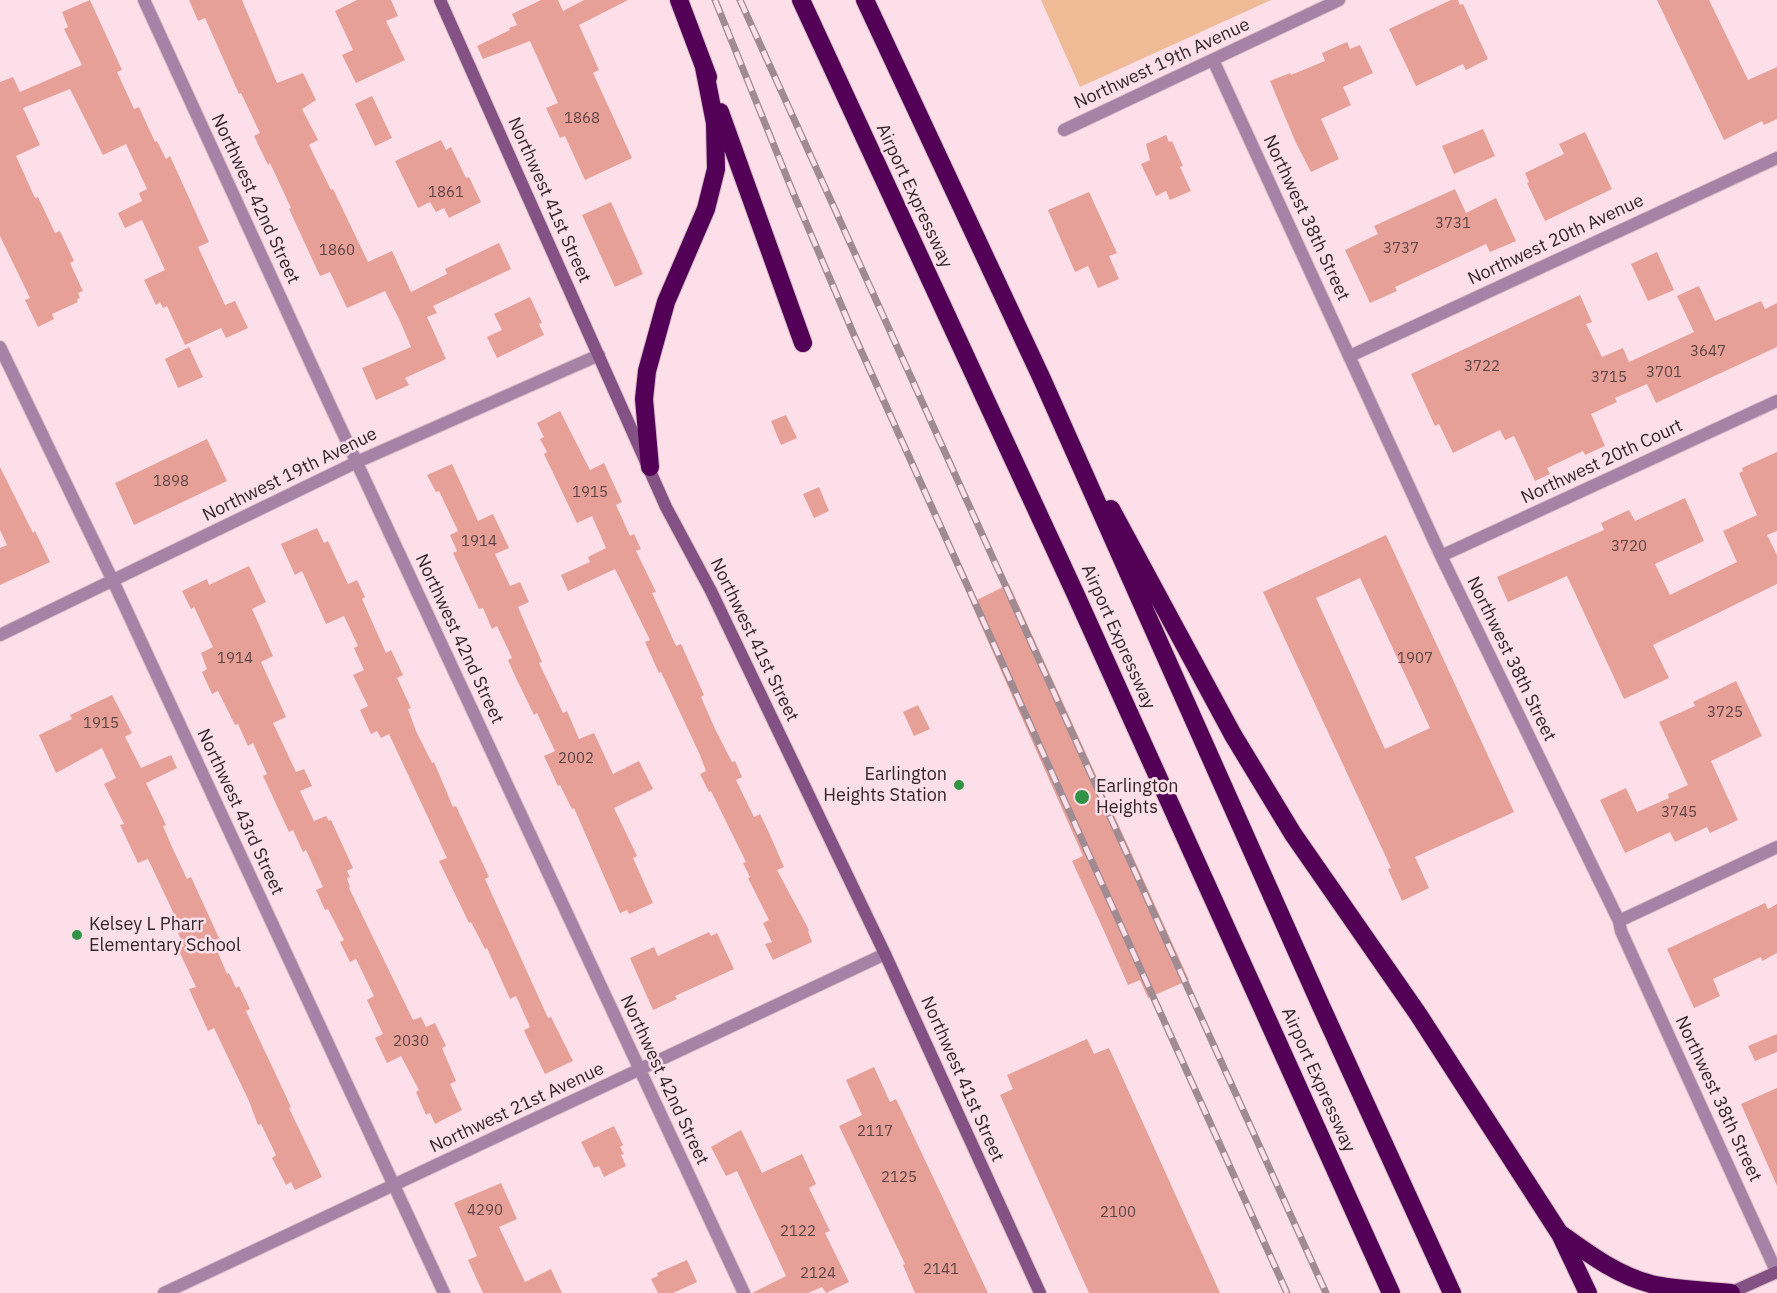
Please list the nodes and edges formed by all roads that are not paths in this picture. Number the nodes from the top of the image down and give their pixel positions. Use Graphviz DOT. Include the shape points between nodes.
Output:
graph roads {
  1 [pos="144,0"];
  2 [pos="440,0"];
  3 [pos="679,0"];
  4 [pos="801,0"];
  5 [pos="865,0"];
  6 [pos="1340,0"];
  7 [pos="1213,60"];
  8 [pos="704,67"];
  9 [pos="1064,130"];
  10 [pos="1777,158"];
  11 [pos="803,342"];
  12 [pos="0,347"];
  13 [pos="599,355"];
  14 [pos="1350,356"];
  15 [pos="1042,380"];
  16 [pos="1777,401"];
  17 [pos="357,462"];
  18 [pos="650,468"];
  19 [pos="1441,556"];
  20 [pos="113,581"];
  21 [pos="0,635"];
  22 [pos="1777,847"];
  23 [pos="1619,921"];
  24 [pos="885,954"];
  25 [pos="640,1070"];
  26 [pos="393,1185"];
  27 [pos="1560,1234"];
  28 [pos="1777,1272"];
  29 [pos="164,1293"];
  30 [pos="444,1293"];
  31 [pos="744,1293"];
  32 [pos="1040,1293"];
  33 [pos="1391,1293"];
  34 [pos="1452,1293"];
  35 [pos="1588,1293"];
  36 [pos="1731,1293"];
  1 -- 17 [label="street, Northwest 42nd Street"];
  2 -- 13 [label="main road, Northwest 41st Street"];
  3 -- 8 [label="highway"];
  4 -- 33 [label="highway, Airport Expressway" via="1075,593"];
  5 -- 15 [label="highway, Airport Expressway"];
  6 -- 7 [label="street, Northwest 19th Avenue"];
  7 -- 9 [label="street, Northwest 19th Avenue"];
  7 -- 14 [label="street, Northwest 38th Street"];
  8 -- 11 [label="highway"];
  8 -- 18 [label="highway" via="715,123 716,169 706,209 666,302 647,371 645,410"];
  10 -- 14 [label="street, Northwest 20th Avenue"];
  12 -- 20 [label="street, Northwest 43rd Street"];
  13 -- 17 [label="street, Northwest 19th Avenue"];
  13 -- 18 [label="main road, Northwest 41st Street"];
  14 -- 19 [label="street, Northwest 38th Street"];
  15 -- 27 [label="highway" via="1239,745 1293,834 1418,1014"];
  15 -- 34 [label="highway, Airport Expressway"];
  16 -- 19 [label="street, Northwest 20th Court"];
  17 -- 20 [label="street, Northwest 19th Avenue"];
  17 -- 25 [label="street, Northwest 42nd Street"];
  18 -- 24 [label="main road, Northwest 41st Street"];
  19 -- 23 [label="street, Northwest 38th Street"];
  20 -- 21 [label="street, Northwest 19th Avenue"];
  20 -- 26 [label="street, Northwest 43rd Street"];
  22 -- 23 [label="street"];
  23 -- 28 [label="street, Northwest 38th Street"];
  24 -- 25 [label="street, Northwest 21st Avenue"];
  24 -- 32 [label="main road, Northwest 41st Street"];
  25 -- 26 [label="street, Northwest 21st Avenue"];
  25 -- 31 [label="street, Northwest 42nd Street"];
  26 -- 29 [label="street, Northwest 21st Avenue"];
  26 -- 30 [label="street, Northwest 43rd Street"];
  27 -- 35 [label="highway"];
  27 -- 36 [label="highway" via="1629,1276 1666,1286"];
  28 -- 36 [label="main road"];
}
